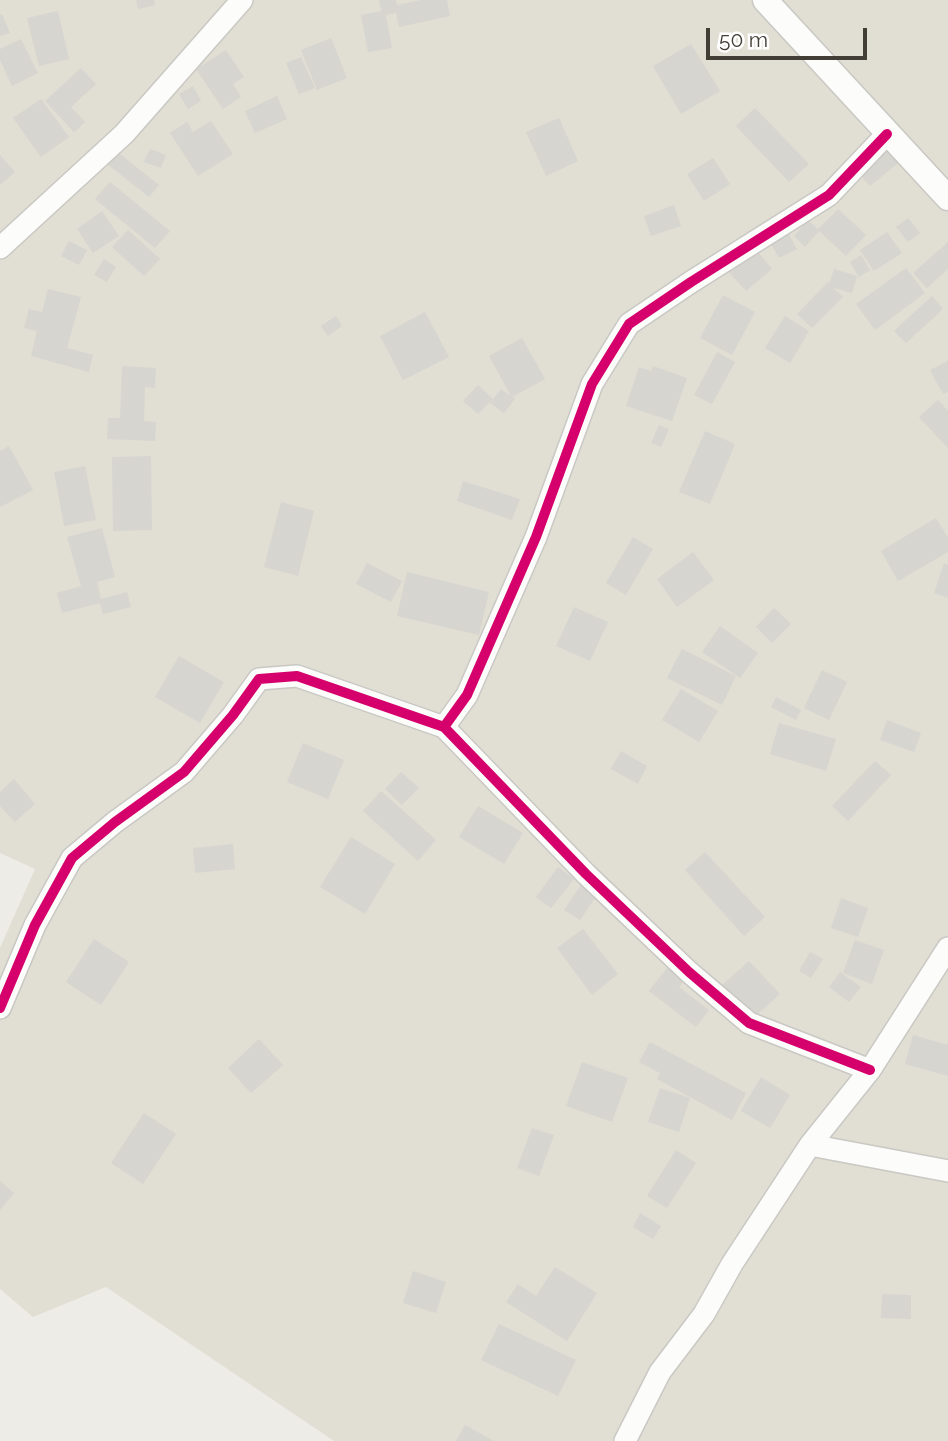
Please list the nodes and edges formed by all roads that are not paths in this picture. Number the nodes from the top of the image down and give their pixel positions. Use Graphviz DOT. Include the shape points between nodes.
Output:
graph roads {
  1 [pos="242,0"];
  2 [pos="765,0"];
  3 [pos="887,134"];
  4 [pos="948,198"];
  5 [pos="0,248"];
  6 [pos="444,727"];
  7 [pos="948,948"];
  8 [pos="0,1008"];
  9 [pos="870,1070"];
  10 [pos="810,1146"];
  11 [pos="948,1171"];
  12 [pos="625,1441"];
  1 -- 5 [label="street" via="124,134"];
  2 -- 3 [label="street"];
  3 -- 4 [label="street"];
  3 -- 6 [label="street" via="829,195 629,324 592,384 536,537 467,695"];
  6 -- 8 [label="street" via="297,676 259,679 184,772 72,858 35,925"];
  6 -- 9 [label="street" via="586,874 749,1023"];
  7 -- 9 [label="street"];
  9 -- 10 [label="street"];
  10 -- 11 [label="street"];
  10 -- 12 [label="street" via="704,1314 660,1372"];
}
